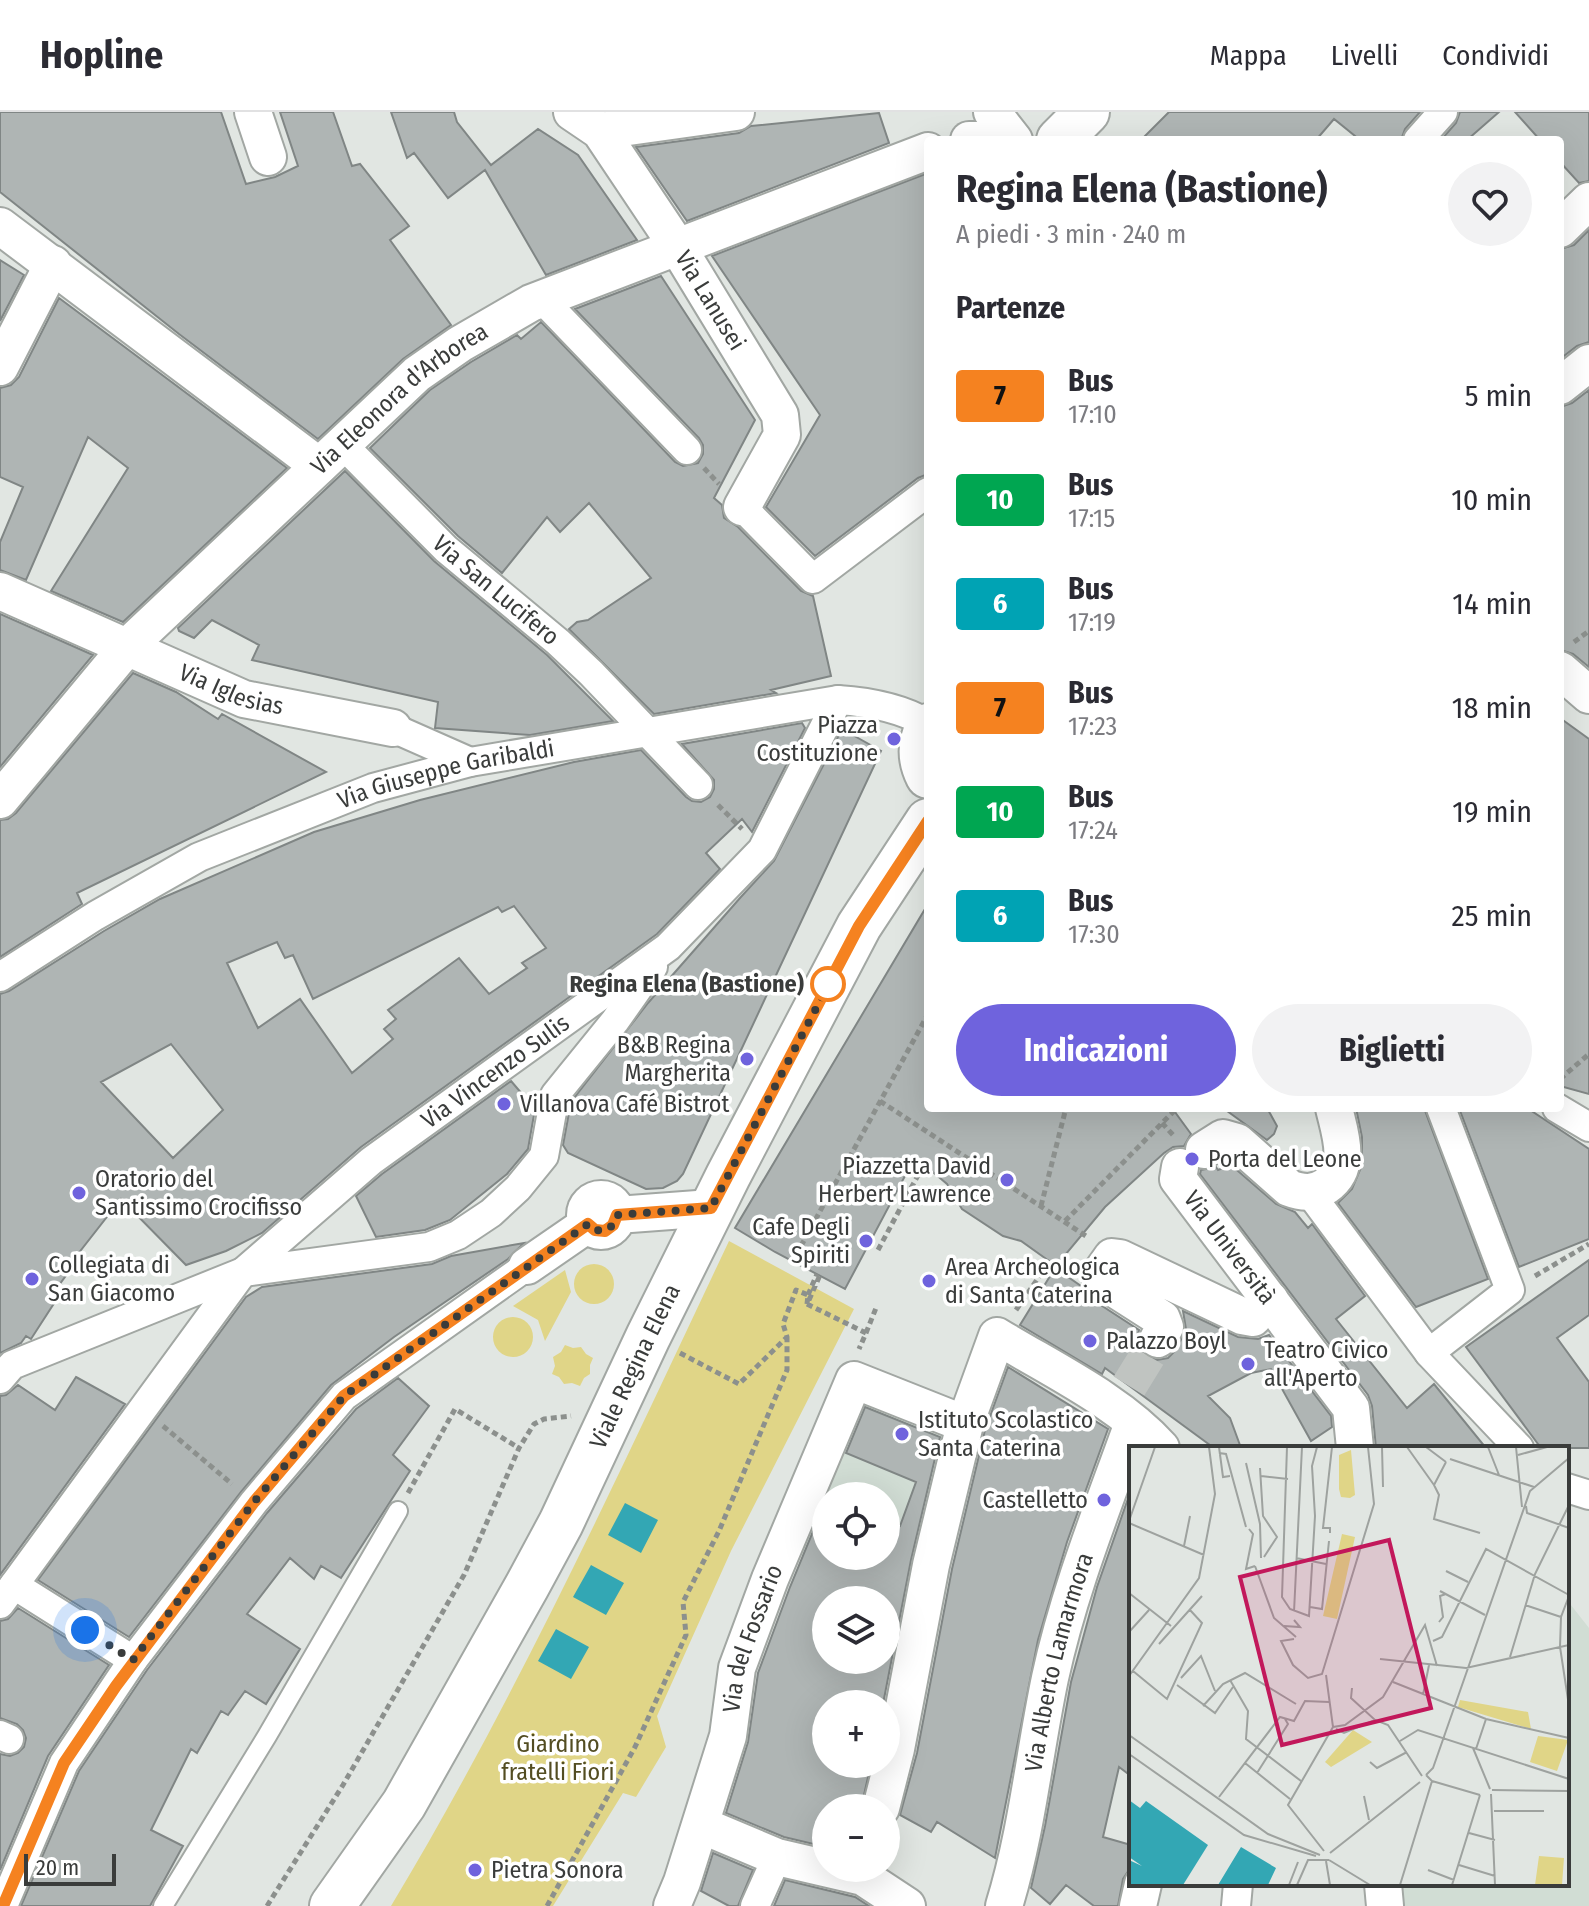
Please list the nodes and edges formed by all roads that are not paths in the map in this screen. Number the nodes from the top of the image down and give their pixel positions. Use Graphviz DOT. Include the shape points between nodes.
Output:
graph roads {
  1 [pos="253,112"];
  2 [pos="736,112"];
  3 [pos="992,112"];
  4 [pos="1087,112"];
  5 [pos="1443,112"];
  6 [pos="586,121"];
  7 [pos="1011,136"];
  8 [pos="1063,136"];
  9 [pos="1422,136"];
  10 [pos="919,154"];
  11 [pos="268,157"];
  12 [pos="1589,201"];
  13 [pos="1564,225"];
  14 [pos="0,226"];
  15 [pos="677,246"];
  16 [pos="53,264"];
  17 [pos="541,298"];
  18 [pos="1589,363"];
  19 [pos="0,367"];
  20 [pos="1564,383"];
  21 [pos="687,450"];
  22 [pos="332,455"];
  23 [pos="924,495"];
  24 [pos="742,507"];
  25 [pos="0,591"];
  26 [pos="128,646"];
  27 [pos="1564,673"];
  28 [pos="1589,695"];
  29 [pos="838,700"];
  30 [pos="924,722"];
  31 [pos="393,728"];
  32 [pos="650,733"];
  33 [pos="924,734"];
  34 [pos="470,762"];
  35 [pos="924,764"];
  36 [pos="698,785"];
  37 [pos="0,800"];
  38 [pos="924,827"];
  39 [pos="668,947"];
  40 [pos="0,977"];
  41 [pos="1335,1112"];
  42 [pos="1443,1112"];
  43 [pos="1564,1112"];
  44 [pos="1589,1127"];
  45 [pos="1309,1192"];
  46 [pos="711,1208"];
  47 [pos="527,1266"];
  48 [pos="243,1272"];
  49 [pos="1270,1300"];
  50 [pos="1158,1339"];
  51 [pos="1429,1353"];
  52 [pos="4,1368"];
  53 [pos="1119,1404"];
  54 [pos="965,1424"];
  55 [pos="1159,1446"];
  56 [pos="1355,1446"];
  57 [pos="1517,1446"];
  58 [pos="1569,1489"];
  59 [pos="1589,1495"];
  60 [pos="398,1511"];
  61 [pos="7,1594"];
  62 [pos="133,1660"];
  63 [pos="885,1794"];
  64 [pos="701,1825"];
  65 [pos="777,1857"];
  66 [pos="860,1884"];
  67 [pos="1143,1886"];
  68 [pos="1238,1886"];
  69 [pos="1383,1886"];
  70 [pos="3,1906"];
  71 [pos="163,1906"];
  72 [pos="332,1906"];
  73 [pos="672,1906"];
  74 [pos="755,1906"];
  75 [pos="907,1906"];
  76 [pos="1004,1906"];
  77 [pos="1138,1906"];
  78 [pos="1236,1906"];
  79 [pos="1385,1906"];
  1 -- 11 [label="street"];
  2 -- 6 [label="street"];
  3 -- 7 [label="street"];
  4 -- 8 [label="street"];
  5 -- 9 [label="street"];
  6 -- 15 [label="street, Via Lanusei"];
  10 -- 15 [label="street, Via Eleonora d'Arborea"];
  12 -- 13 [label="street"];
  14 -- 16 [label="street, Via San Lucifero"];
  15 -- 17 [label="street, Via Eleonora d'Arborea"];
  15 -- 24 [label="street, Via Lanusei" via="780,415 782,435"];
  16 -- 19 [label="street"];
  16 -- 22 [label="street, Via San Lucifero"];
  17 -- 21 [label="street"];
  17 -- 22 [label="street, Via Eleonora d'Arborea" via="417,374"];
  18 -- 20 [label="street"];
  22 -- 26 [label="street, Via Eleonora d'Arborea"];
  22 -- 32 [label="street, Via San Lucifero" via="352,454 446,549 558,642"];
  23 -- 24 [label="street" via="813,579"];
  25 -- 26 [label="street, Via Iglesias"];
  26 -- 31 [label="street, Via Iglesias" via="244,699"];
  26 -- 37 [label="street, Via Eleonora d'Arborea"];
  27 -- 28 [label="street"];
  29 -- 30 [label="street, Via Giuseppe Garibaldi" via="891,709"];
  29 -- 32 [label="street, Via Giuseppe Garibaldi"];
  29 -- 39 [label="street, Via Vincenzo Sulis" via="762,850"];
  31 -- 34 [label="street, Via Iglesias"];
  32 -- 34 [label="street, Via Giuseppe Garibaldi"];
  32 -- 36 [label="street, Via San Lucifero"];
  33 -- 35 [label="street"];
  34 -- 40 [label="street, Via Giuseppe Garibaldi" via="373,788 199,857"];
  38 -- 46 [label="street, Viale Regina Elena" via="859,926"];
  39 -- 48 [label="street, Via Vincenzo Sulis" via="371,1161"];
  39 -- 48 [label="street" via="555,1095 544,1156 491,1213 429,1247"];
  41 -- 45 [label="street" via="1342,1164 1329,1184"];
  42 -- 51 [label="street" via="1510,1290"];
  43 -- 44 [label="street"];
  45 -- 49 [label="street, Via Università" via="1289,1188 1237,1142 1223,1138 1187,1153 1178,1179"];
  45 -- 51 [label="street"];
  46 -- 47 [label="street" via="602,1219"];
  46 -- 72 [label="street, Viale Regina Elena" via="527,1586 404,1804"];
  47 -- 62 [label="street" via="344,1396 254,1502"];
  48 -- 52 [label="street"];
  48 -- 61 [label="street"];
  49 -- 50 [label="street" via="1253,1318 1242,1316 1112,1257 1101,1280 1162,1319 1165,1327"];
  49 -- 56 [label="street, Via Università" via="1351,1408"];
  51 -- 57 [label="street"];
  53 -- 54 [label="street" via="997,1336"];
  53 -- 55 [label="street"];
  53 -- 76 [label="street, Via Alberto Lamarmora" via="1050,1678 1015,1872"];
  54 -- 63 [label="street"];
  54 -- 64 [label="street, Via del Fossario" via="854,1380 737,1668 728,1736"];
  58 -- 59 [label="street"];
  60 -- 71 [label="lane"];
  61 -- 62 [label="street"];
  62 -- 70 [label="street" via="64,1763"];
  64 -- 65 [label="street"];
  64 -- 73 [label="street, Via del Fossario"];
  65 -- 66 [label="street"];
  65 -- 74 [label="street"];
  66 -- 75 [label="street"];
  67 -- 77 [label="street"];
  68 -- 78 [label="street"];
  69 -- 79 [label="street"];
}
